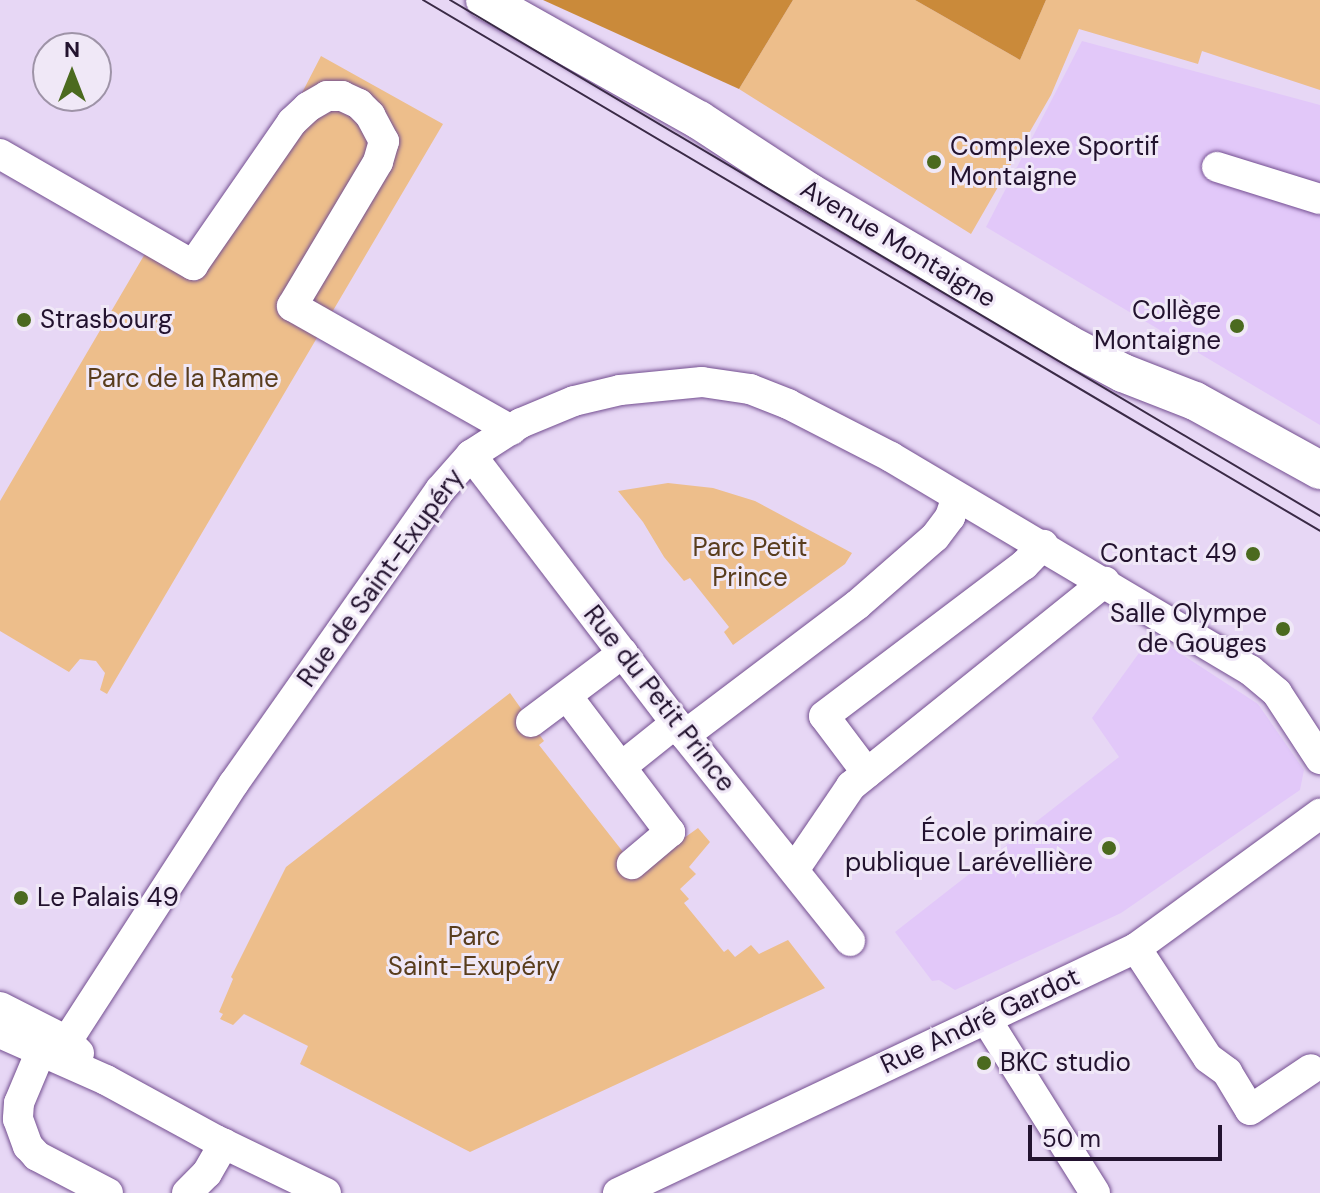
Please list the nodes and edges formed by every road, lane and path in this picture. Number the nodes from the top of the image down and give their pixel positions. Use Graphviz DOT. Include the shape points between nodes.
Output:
graph roads {
  1 [pos="485,0"];
  2 [pos="0,154"];
  3 [pos="1217,167"];
  4 [pos="1320,199"];
  5 [pos="511,430"];
  6 [pos="471,455"];
  7 [pos="1320,470"];
  8 [pos="957,497"];
  9 [pos="1043,545"];
  10 [pos="1105,582"];
  11 [pos="623,653"];
  12 [pos="567,696"];
  13 [pos="531,722"];
  14 [pos="681,729"];
  15 [pos="1320,759"];
  16 [pos="621,767"];
  17 [pos="867,773"];
  18 [pos="1320,814"];
  19 [pos="632,864"];
  20 [pos="794,870"];
  21 [pos="850,941"];
  22 [pos="1136,948"];
  23 [pos="0,1007"];
  24 [pos="986,1019"];
  25 [pos="0,1033"];
  26 [pos="53,1047"];
  27 [pos="1311,1069"];
  28 [pos="224,1144"];
  29 [pos="108,1193"];
  30 [pos="187,1193"];
  31 [pos="326,1193"];
  32 [pos="618,1193"];
  33 [pos="1095,1193"];
  1 -- 7 [label="main road, Avenue Montaigne" via="678,108 809,192 1089,356 1195,401"];
  2 -- 5 [label="street" via="193,265 292,122 327,96 359,104 384,141 378,162 292,306"];
  3 -- 4 [label="street"];
  5 -- 6 [label="street, Rue de Saint-Exupéry"];
  5 -- 8 [label="street, Rue de Saint-Exupéry" via="574,401 658,383 750,389 878,450"];
  6 -- 11 [label="street, Rue du Petit Prince"];
  6 -- 26 [label="street, Rue de Saint-Exupéry" via="440,490"];
  8 -- 9 [label="street, Rue de Saint-Exupéry"];
  8 -- 14 [label="street" via="950,517 924,547 857,605"];
  9 -- 10 [label="street, Rue de Saint-Exupéry"];
  9 -- 17 [label="street" via="1024,565 824,716"];
  10 -- 15 [label="street, Rue de Saint-Exupéry" via="1250,670 1277,693"];
  10 -- 17 [label="street"];
  11 -- 12 [label="street"];
  11 -- 14 [label="street, Rue du Petit Prince"];
  12 -- 13 [label="street"];
  12 -- 16 [label="street"];
  14 -- 16 [label="street"];
  14 -- 20 [label="street, Rue du Petit Prince"];
  16 -- 19 [label="street" via="670,832"];
  17 -- 20 [label="street" via="851,786"];
  18 -- 22 [label="street, Rue André Gardot"];
  20 -- 21 [label="street, Rue du Petit Prince"];
  22 -- 24 [label="street, Rue André Gardot"];
  22 -- 27 [label="street" via="1208,1058 1227,1072 1250,1110"];
  23 -- 26 [label="street"];
  24 -- 32 [label="street, Rue André Gardot"];
  24 -- 33 [label="street"];
  25 -- 26 [label="street"];
  26 -- 28 [label="street"];
  26 -- 29 [label="street, Rue de Saint-Exupéry" via="19,1103 18,1119 28,1146 37,1156"];
  28 -- 30 [label="street"];
  28 -- 31 [label="street"];
}
